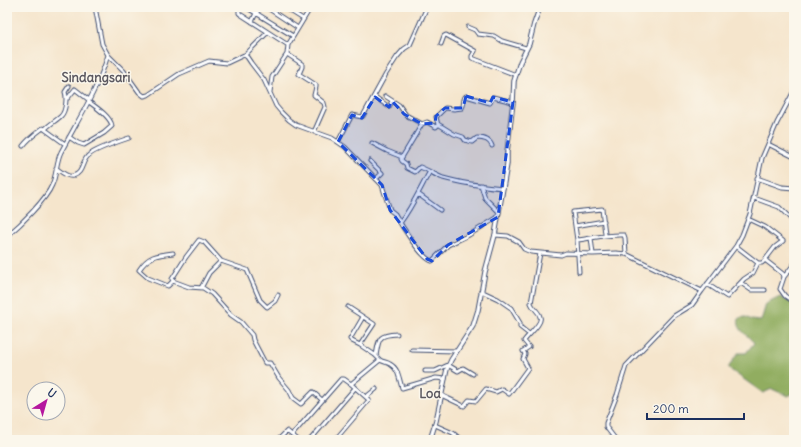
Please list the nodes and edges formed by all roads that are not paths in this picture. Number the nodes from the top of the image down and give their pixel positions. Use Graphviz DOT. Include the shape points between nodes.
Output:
graph roads {
  1 [pos="95,7"];
  2 [pos="240,7"];
  3 [pos="246,7"];
  4 [pos="262,7"];
  5 [pos="266,7"];
  6 [pos="284,7"];
  7 [pos="294,7"];
  8 [pos="311,7"];
  9 [pos="427,7"];
  10 [pos="540,7"];
  11 [pos="291,12"];
  12 [pos="256,14"];
  13 [pos="303,19"];
  14 [pos="252,22"];
  15 [pos="468,27"];
  16 [pos="298,28"];
  17 [pos="268,32"];
  18 [pos="293,36"];
  19 [pos="441,44"];
  20 [pos="288,45"];
  21 [pos="526,48"];
  22 [pos="287,54"];
  23 [pos="108,55"];
  24 [pos="245,56"];
  25 [pos="516,75"];
  26 [pos="69,86"];
  27 [pos="794,91"];
  28 [pos="270,92"];
  29 [pos="385,96"];
  30 [pos="375,97"];
  31 [pos="89,101"];
  32 [pos="392,101"];
  33 [pos="66,102"];
  34 [pos="513,102"];
  35 [pos="422,124"];
  36 [pos="438,124"];
  37 [pos="45,129"];
  38 [pos="314,132"];
  39 [pos="69,137"];
  40 [pos="129,138"];
  41 [pos="338,142"];
  42 [pos="372,143"];
  43 [pos="65,144"];
  44 [pos="768,144"];
  45 [pos="23,146"];
  46 [pos="492,146"];
  47 [pos="402,157"];
  48 [pos="794,157"];
  49 [pos="370,161"];
  50 [pos="56,168"];
  51 [pos="429,172"];
  52 [pos="757,178"];
  53 [pos="376,179"];
  54 [pos="481,186"];
  55 [pos="503,188"];
  56 [pos="794,188"];
  57 [pos="418,194"];
  58 [pos="754,198"];
  59 [pos="440,210"];
  60 [pos="499,214"];
  61 [pos="748,218"];
  62 [pos="604,221"];
  63 [pos="794,222"];
  64 [pos="400,223"];
  65 [pos="575,226"];
  66 [pos="605,234"];
  67 [pos="495,235"];
  68 [pos="7,236"];
  69 [pos="591,238"];
  70 [pos="577,240"];
  71 [pos="736,246"];
  72 [pos="173,253"];
  73 [pos="540,253"];
  74 [pos="577,254"];
  75 [pos="593,254"];
  76 [pos="626,254"];
  77 [pos="221,260"];
  78 [pos="764,260"];
  79 [pos="758,263"];
  80 [pos="794,264"];
  81 [pos="579,272"];
  82 [pos="784,277"];
  83 [pos="173,281"];
  84 [pos="741,283"];
  85 [pos="707,284"];
  86 [pos="201,288"];
  87 [pos="765,290"];
  88 [pos="702,291"];
  89 [pos="481,292"];
  90 [pos="278,295"];
  91 [pos="794,302"];
  92 [pos="348,307"];
  93 [pos="363,317"];
  94 [pos="398,334"];
  95 [pos="529,334"];
  96 [pos="360,345"];
  97 [pos="412,350"];
  98 [pos="456,351"];
  99 [pos="376,356"];
  100 [pos="380,360"];
  101 [pos="448,365"];
  102 [pos="425,371"];
  103 [pos="473,374"];
  104 [pos="445,379"];
  105 [pos="351,384"];
  106 [pos="355,388"];
  107 [pos="376,389"];
  108 [pos="441,395"];
  109 [pos="366,397"];
  110 [pos="322,400"];
  111 [pos="435,425"];
  112 [pos="292,435"];
  113 [pos="278,440"];
  114 [pos="298,440"];
  115 [pos="310,440"];
  116 [pos="335,440"];
  117 [pos="430,440"];
  118 [pos="461,440"];
  119 [pos="616,440"];
  1 -- 23 [label="street" via="102,44"];
  2 -- 14 [label="street" via="239,13"];
  3 -- 12 [label="street"];
  4 -- 12 [label="street"];
  5 -- 16 [label="street"];
  6 -- 11 [label="street"];
  7 -- 11 [label="street"];
  8 -- 13 [label="street"];
  9 -- 30 [label="street" via="410,45 397,57"];
  10 -- 21 [label="street"];
  11 -- 13 [label="street"];
  12 -- 14 [label="street"];
  12 -- 18 [label="street"];
  13 -- 16 [label="street"];
  14 -- 17 [label="street"];
  15 -- 21 [label="street" via="478,34 494,36"];
  16 -- 18 [label="street"];
  17 -- 20 [label="street"];
  17 -- 24 [label="street"];
  18 -- 20 [label="street"];
  19 -- 25 [label="street" via="446,35 474,51 472,58"];
  20 -- 22 [label="street"];
  21 -- 25 [label="street"];
  22 -- 28 [label="street" via="274,72"];
  22 -- 38 [label="street" via="302,64 299,74 316,85 314,95 324,103 325,107"];
  23 -- 24 [label="street" via="144,96 179,74 209,61 227,64"];
  23 -- 31 [label="street" via="104,70"];
  24 -- 28 [label="street"];
  25 -- 34 [label="street"];
  26 -- 33 [label="street" via="65,92"];
  27 -- 44 [label="street"];
  28 -- 38 [label="street" via="276,106 289,120"];
  29 -- 32 [label="street"];
  30 -- 32 [label="street" via="389,107"];
  30 -- 41 [label="street" via="362,117 352,115"];
  31 -- 33 [label="street" via="75,89"];
  31 -- 39 [label="street"];
  31 -- 39 [label="street" via="104,114 112,126 84,145"];
  32 -- 35 [label="street" via="399,105 406,115"];
  33 -- 37 [label="street" via="61,115"];
  34 -- 36 [label="street" via="493,97 490,103 466,96 462,108 445,108 436,116"];
  34 -- 55 [label="street"];
  35 -- 36 [label="street" via="427,122 436,127"];
  35 -- 47 [label="street"];
  36 -- 46 [label="street" via="466,140 472,142 480,138 490,142"];
  37 -- 43 [label="street"];
  37 -- 45 [label="street" via="31,136"];
  38 -- 41 [label="street"];
  39 -- 43 [label="street"];
  40 -- 50 [label="street" via="90,154 81,171 73,176"];
  41 -- 53 [label="street"];
  42 -- 47 [label="street"];
  43 -- 50 [label="street"];
  44 -- 48 [label="street"];
  44 -- 52 [label="street"];
  47 -- 51 [label="street" via="401,161 407,168 415,172 421,167"];
  49 -- 53 [label="street" via="382,173"];
  50 -- 68 [label="street" via="50,191"];
  51 -- 54 [label="street"];
  51 -- 57 [label="street"];
  52 -- 56 [label="street" via="782,188"];
  52 -- 58 [label="street"];
  53 -- 64 [label="street" via="382,185 390,210"];
  54 -- 55 [label="street"];
  54 -- 60 [label="street" via="485,198"];
  55 -- 60 [label="street"];
  57 -- 59 [label="street"];
  57 -- 64 [label="street"];
  58 -- 61 [label="street"];
  58 -- 63 [label="street" via="780,208"];
  60 -- 64 [label="street" via="448,245 432,261 417,248"];
  60 -- 67 [label="street"];
  61 -- 71 [label="street"];
  61 -- 78 [label="street" via="783,241"];
  62 -- 65 [label="street"];
  62 -- 65 [label="street" via="601,208 573,212"];
  62 -- 66 [label="street"];
  65 -- 70 [label="street"];
  66 -- 69 [label="street"];
  66 -- 76 [label="street" via="624,235"];
  67 -- 73 [label="street" via="508,236 519,242 527,251"];
  67 -- 89 [label="street"];
  69 -- 70 [label="street"];
  69 -- 75 [label="street"];
  70 -- 74 [label="street"];
  71 -- 79 [label="street"];
  71 -- 85 [label="street"];
  72 -- 83 [label="street" via="149,258 138,269 148,278 167,286"];
  73 -- 74 [label="street"];
  73 -- 95 [label="street" via="531,304 540,320"];
  74 -- 75 [label="street"];
  74 -- 81 [label="street"];
  75 -- 76 [label="street"];
  76 -- 88 [label="street"];
  77 -- 83 [label="street" via="205,243 198,240"];
  77 -- 86 [label="street" via="209,273"];
  77 -- 90 [label="street" via="248,271 260,300 266,307 275,301"];
  78 -- 79 [label="street"];
  78 -- 82 [label="street"];
  79 -- 84 [label="street" via="753,273"];
  80 -- 82 [label="street"];
  82 -- 91 [label="street" via="781,291"];
  83 -- 86 [label="street"];
  84 -- 85 [label="street" via="727,298"];
  84 -- 87 [label="street" via="751,290"];
  85 -- 88 [label="street"];
  86 -- 110 [label="street" via="212,294 252,335 266,362 270,363 293,398 300,403 312,392"];
  88 -- 119 [label="street" via="692,305 674,316 626,366 618,395 606,423 606,427"];
  89 -- 95 [label="street" via="494,296 508,305 520,327"];
  89 -- 98 [label="street" via="473,326"];
  92 -- 93 [label="street"];
  93 -- 96 [label="street" via="350,339"];
  93 -- 96 [label="street" via="374,325"];
  94 -- 99 [label="street" via="385,335 380,339"];
  95 -- 108 [label="street" via="524,341 528,347 523,351 523,359 528,368 509,394 502,389 496,392 486,389 476,402 469,400 464,406"];
  96 -- 99 [label="street"];
  97 -- 98 [label="street"];
  98 -- 101 [label="street"];
  99 -- 100 [label="street"];
  100 -- 104 [label="street" via="398,371 402,388 436,378"];
  100 -- 105 [label="street"];
  101 -- 102 [label="street" via="435,371"];
  101 -- 103 [label="street" via="458,371 463,368"];
  101 -- 104 [label="street"];
  104 -- 108 [label="street"];
  105 -- 106 [label="street"];
  105 -- 110 [label="street" via="342,378"];
  106 -- 109 [label="street"];
  106 -- 115 [label="street"];
  107 -- 109 [label="street"];
  108 -- 111 [label="street"];
  109 -- 116 [label="street" via="369,400"];
  110 -- 112 [label="street"];
  111 -- 117 [label="street"];
  111 -- 118 [label="street"];
  112 -- 113 [label="street" via="287,431"];
  112 -- 114 [label="street"];
}
